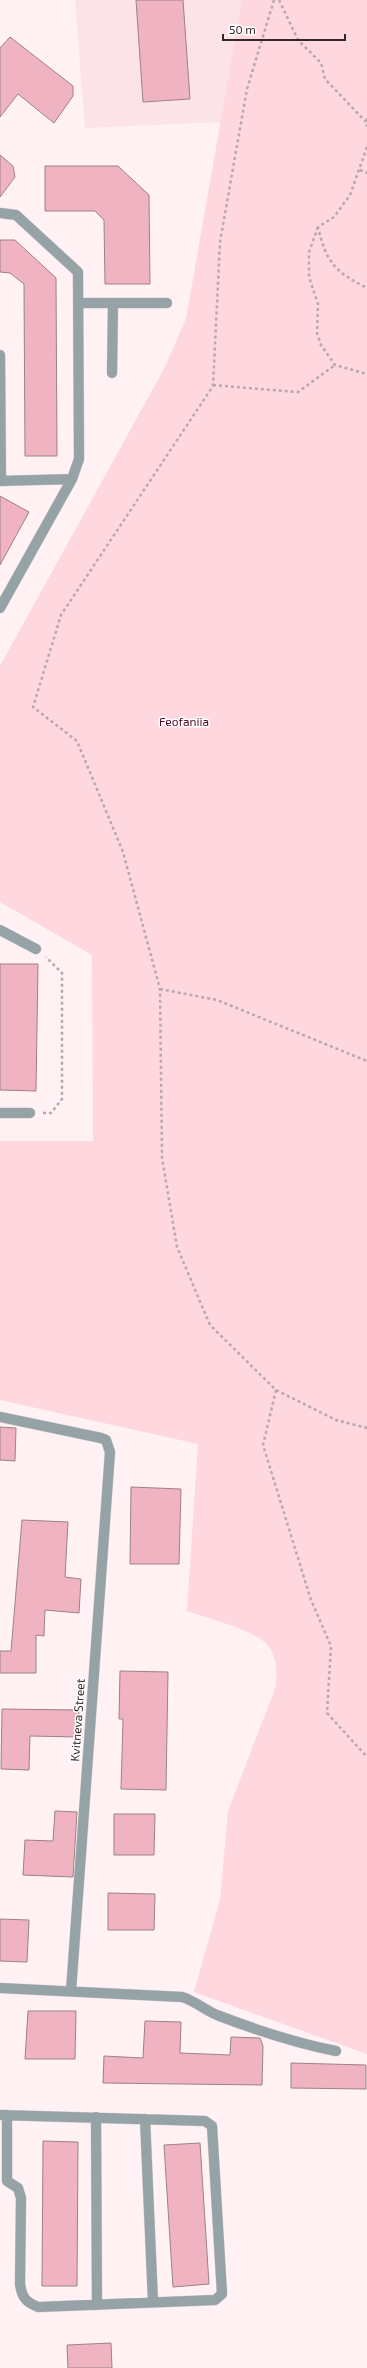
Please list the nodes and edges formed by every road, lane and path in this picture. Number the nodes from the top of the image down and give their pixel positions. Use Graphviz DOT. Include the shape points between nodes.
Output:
graph roads {
  1 [pos="274,0"];
  2 [pos="279,0"];
  3 [pos="367,118"];
  4 [pos="366,122"];
  5 [pos="367,128"];
  6 [pos="367,147"];
  7 [pos="360,170"];
  8 [pos="367,173"];
  9 [pos="0,213"];
  10 [pos="318,226"];
  11 [pos="367,288"];
  12 [pos="80,303"];
  13 [pos="113,303"];
  14 [pos="167,303"];
  15 [pos="0,355"];
  16 [pos="335,365"];
  17 [pos="112,373"];
  18 [pos="367,374"];
  19 [pos="213,385"];
  20 [pos="0,396"];
  21 [pos="0,440"];
  22 [pos="72,479"];
  23 [pos="0,481"];
  24 [pos="0,608"];
  25 [pos="0,930"];
  26 [pos="36,949"];
  27 [pos="160,990"];
  28 [pos="367,1061"];
  29 [pos="0,1113"];
  30 [pos="30,1113"];
  31 [pos="276,1390"];
  32 [pos="0,1418"];
  33 [pos="367,1428"];
  34 [pos="367,1757"];
  35 [pos="0,1988"];
  36 [pos="71,1991"];
  37 [pos="336,2051"];
  38 [pos="3,2115"];
  39 [pos="96,2117"];
  40 [pos="145,2119"];
  41 [pos="3,2181"];
  42 [pos="153,2302"];
  43 [pos="97,2304"];
  1 -- 19 [label="path" via="247,89 220,242"];
  2 -- 4 [label="path" via="298,40 321,63 325,79"];
  3 -- 4 [label="path"];
  4 -- 5 [label="path"];
  6 -- 7 [label="path"];
  7 -- 8 [label="path"];
  7 -- 10 [label="path" via="350,195 334,217"];
  9 -- 12 [label="street" via="16,215 78,272"];
  10 -- 11 [label="path" via="322,243 334,267"];
  10 -- 16 [label="path" via="309,252 309,277 318,304 317,333 321,345"];
  12 -- 13 [label="street"];
  12 -- 22 [label="street" via="79,458"];
  13 -- 14 [label="street"];
  13 -- 17 [label="street"];
  15 -- 20 [label="street"];
  16 -- 18 [label="path"];
  16 -- 19 [label="path" via="298,392"];
  19 -- 27 [label="path" via="61,616 33,707 77,741 123,852"];
  20 -- 21 [label="street"];
  21 -- 23 [label="street"];
  22 -- 23 [label="street"];
  22 -- 24 [label="street"];
  25 -- 26 [label="street"];
  26 -- 30 [label="path" via="51,960 62,973 62,1099 51,1113"];
  27 -- 28 [label="path" via="217,1000"];
  27 -- 31 [label="path" via="162,1158 177,1247 210,1325"];
  29 -- 30 [label="street"];
  31 -- 33 [label="path" via="336,1420"];
  31 -- 34 [label="path" via="263,1445 311,1600 331,1646 327,1713"];
  32 -- 36 [label="street, Kvitneva Street" via="101,1438 106,1440 110,1452"];
  35 -- 36 [label="street"];
  36 -- 37 [label="street" via="182,1998 255,2030"];
  38 -- 39 [label="street"];
  38 -- 41 [label="street"];
  39 -- 40 [label="street"];
  39 -- 43 [label="street"];
  40 -- 42 [label="street"];
  40 -- 42 [label="street" via="205,2121 212,2126 223,2287 222,2294 215,2300"];
  41 -- 43 [label="street" via="18,2188 21,2198 22,2296 28,2303 38,2307"];
  42 -- 43 [label="street"];
}
